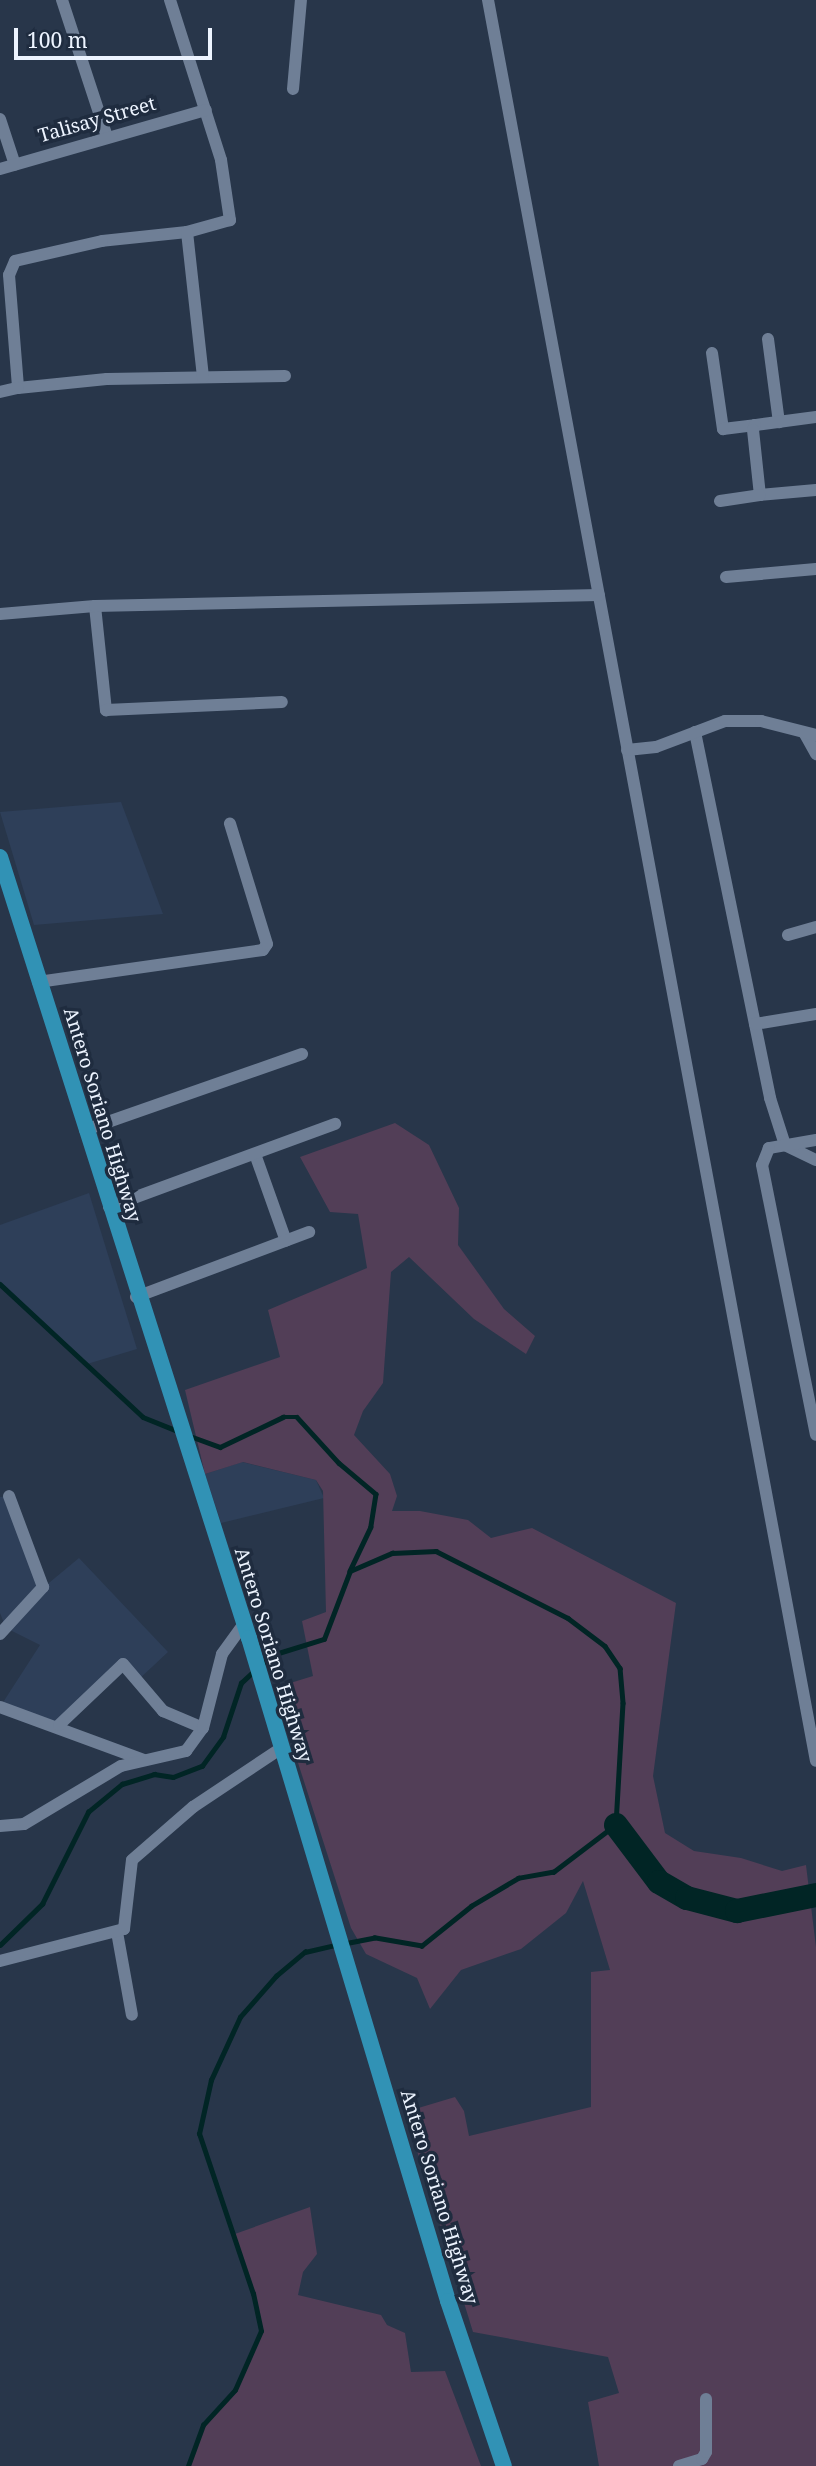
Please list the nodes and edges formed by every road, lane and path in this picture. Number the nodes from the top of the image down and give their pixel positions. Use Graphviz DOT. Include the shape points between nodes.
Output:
graph roads {
  1 [pos="62,0"];
  2 [pos="170,0"];
  3 [pos="301,0"];
  4 [pos="488,0"];
  5 [pos="293,89"];
  6 [pos="206,110"];
  7 [pos="0,119"];
  8 [pos="107,137"];
  9 [pos="15,165"];
  10 [pos="0,169"];
  11 [pos="187,232"];
  12 [pos="768,339"];
  13 [pos="712,353"];
  14 [pos="285,376"];
  15 [pos="203,377"];
  16 [pos="18,388"];
  17 [pos="0,392"];
  18 [pos="816,417"];
  19 [pos="779,422"];
  20 [pos="755,425"];
  21 [pos="816,490"];
  22 [pos="760,495"];
  23 [pos="720,501"];
  24 [pos="816,569"];
  25 [pos="726,577"];
  26 [pos="599,594"];
  27 [pos="95,607"];
  28 [pos="0,614"];
  29 [pos="282,702"];
  30 [pos="695,733"];
  31 [pos="811,734"];
  32 [pos="627,750"];
  33 [pos="816,754"];
  34 [pos="230,824"];
  35 [pos="0,857"];
  36 [pos="816,927"];
  37 [pos="788,935"];
  38 [pos="38,982"];
  39 [pos="816,1014"];
  40 [pos="755,1024"];
  41 [pos="302,1054"];
  42 [pos="335,1124"];
  43 [pos="85,1130"];
  44 [pos="816,1140"];
  45 [pos="785,1145"];
  46 [pos="255,1154"];
  47 [pos="816,1160"];
  48 [pos="109,1208"];
  49 [pos="309,1232"];
  50 [pos="286,1241"];
  51 [pos="136,1297"];
  52 [pos="816,1435"];
  53 [pos="9,1496"];
  54 [pos="244,1623"];
  55 [pos="0,1634"];
  56 [pos="0,1707"];
  57 [pos="59,1725"];
  58 [pos="203,1728"];
  59 [pos="280,1749"];
  60 [pos="144,1760"];
  61 [pos="816,1761"];
  62 [pos="0,1826"];
  63 [pos="117,1932"];
  64 [pos="1,1960"];
  65 [pos="132,2015"];
  66 [pos="706,2399"];
  67 [pos="504,2466"];
  68 [pos="679,2466"];
  1 -- 8 [label="street"];
  2 -- 6 [label="street"];
  3 -- 5 [label="street"];
  4 -- 26 [label="street"];
  6 -- 8 [label="street, Talisay Street"];
  6 -- 11 [label="street" via="231,215 221,226"];
  7 -- 9 [label="street"];
  8 -- 9 [label="street, Talisay Street"];
  9 -- 10 [label="street, Talisay Street"];
  11 -- 15 [label="street"];
  11 -- 16 [label="street" via="102,240 16,261 9,275"];
  12 -- 19 [label="street"];
  13 -- 20 [label="street" via="723,429"];
  14 -- 15 [label="street"];
  15 -- 16 [label="street" via="107,379"];
  16 -- 17 [label="street"];
  18 -- 19 [label="street"];
  19 -- 20 [label="street"];
  20 -- 22 [label="street"];
  21 -- 22 [label="street"];
  22 -- 23 [label="street"];
  24 -- 25 [label="street"];
  26 -- 27 [label="street"];
  26 -- 32 [label="street"];
  27 -- 28 [label="street"];
  27 -- 29 [label="street" via="106,710"];
  30 -- 31 [label="street" via="725,721 761,721"];
  30 -- 32 [label="street" via="656,747"];
  30 -- 40 [label="street"];
  31 -- 33 [label="street"];
  32 -- 61 [label="street"];
  34 -- 38 [label="street" via="267,944 263,950"];
  35 -- 38 [label="main road, Antero Soriano Highway"];
  36 -- 37 [label="street"];
  38 -- 43 [label="main road, Antero Soriano Highway"];
  39 -- 40 [label="street"];
  40 -- 45 [label="street"];
  41 -- 43 [label="street"];
  42 -- 46 [label="street"];
  43 -- 48 [label="main road, Antero Soriano Highway"];
  44 -- 45 [label="street"];
  45 -- 47 [label="street"];
  45 -- 52 [label="street" via="769,1148 762,1165"];
  46 -- 48 [label="street"];
  46 -- 50 [label="street"];
  48 -- 51 [label="main road, Antero Soriano Highway"];
  49 -- 50 [label="street"];
  50 -- 51 [label="street"];
  51 -- 54 [label="main road, Antero Soriano Highway"];
  53 -- 55 [label="street" via="43,1587"];
  54 -- 58 [label="street" via="222,1654"];
  54 -- 59 [label="main road, Antero Soriano Highway"];
  56 -- 57 [label="street"];
  57 -- 58 [label="street" via="123,1664 163,1711"];
  57 -- 60 [label="street"];
  58 -- 60 [label="street" via="186,1751"];
  59 -- 63 [label="street" via="193,1808 132,1860 127,1924"];
  59 -- 67 [label="main road, Antero Soriano Highway" via="448,2301"];
  60 -- 62 [label="street" via="121,1766 24,1824"];
  63 -- 64 [label="street"];
  63 -- 65 [label="street"];
  66 -- 68 [label="street" via="706,2452 702,2459"];
}
